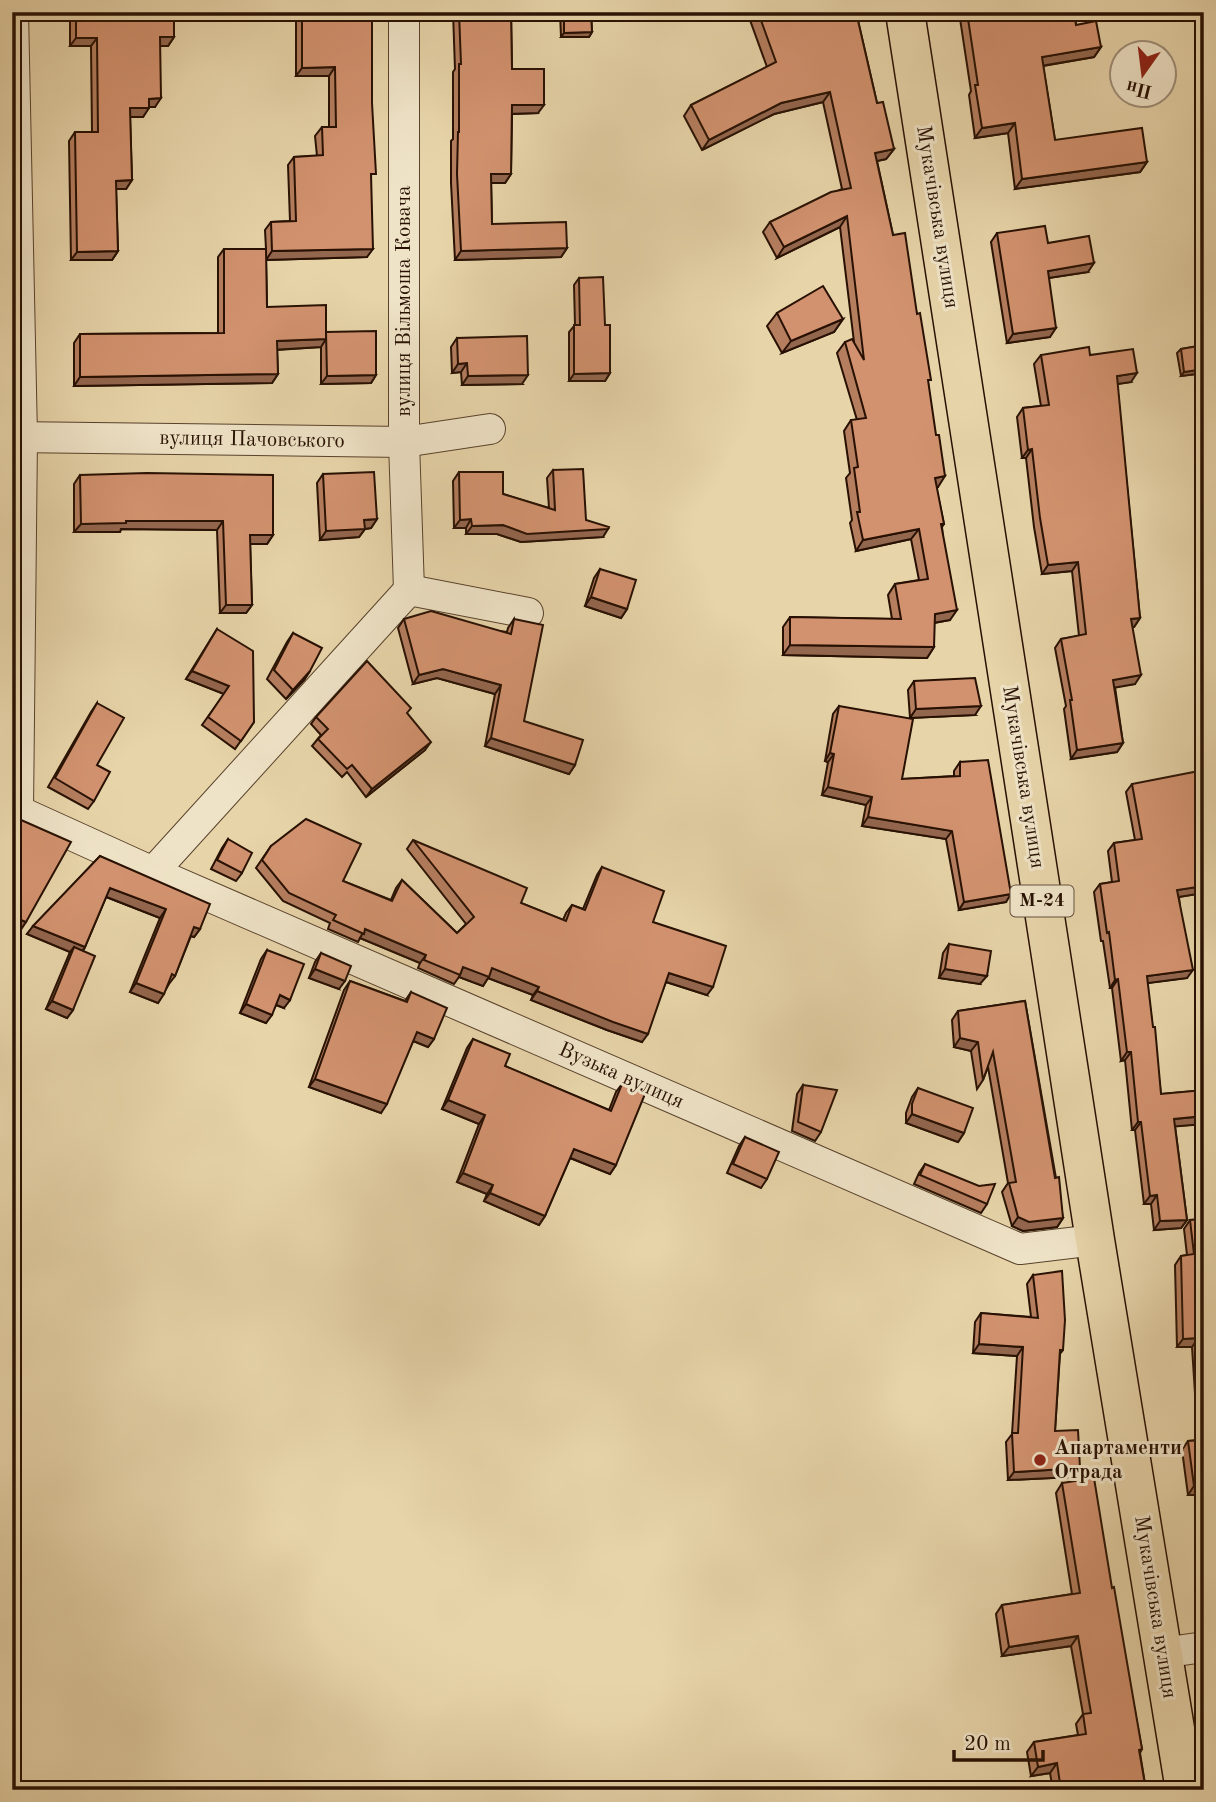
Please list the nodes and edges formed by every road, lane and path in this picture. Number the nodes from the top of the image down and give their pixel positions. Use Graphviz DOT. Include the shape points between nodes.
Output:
graph roads {
  1 [pos="13,12"];
  2 [pos="404,12"];
  3 [pos="905,12"];
  4 [pos="490,429"];
  5 [pos="17,437"];
  6 [pos="404,442"];
  7 [pos="409,590"];
  8 [pos="528,613"];
  9 [pos="15,809"];
  10 [pos="153,872"];
  11 [pos="1095,1240"];
  12 [pos="1204,1647"];
  13 [pos="1162,1653"];
  14 [pos="1185,1790"];
  1 -- 5 [label="street"];
  2 -- 6 [label="street, вулиця Вільмоша Ковача"];
  3 -- 11 [label="highway, Мукачівська вулиця / М-24"];
  4 -- 6 [label="street, вулиця Пачовського"];
  5 -- 6 [label="street, вулиця Пачовського"];
  5 -- 9 [label="street"];
  6 -- 7 [label="street, вулиця Вільмоша Ковача"];
  7 -- 8 [label="street"];
  7 -- 10 [label="street"];
  9 -- 10 [label="street, Вузька вулиця"];
  10 -- 11 [label="street, Вузька вулиця" via="1020,1249"];
  11 -- 13 [label="highway, Мукачівська вулиця / М-24"];
  12 -- 13 [label="street"];
  13 -- 14 [label="highway, Мукачівська вулиця / М-24"];
}
